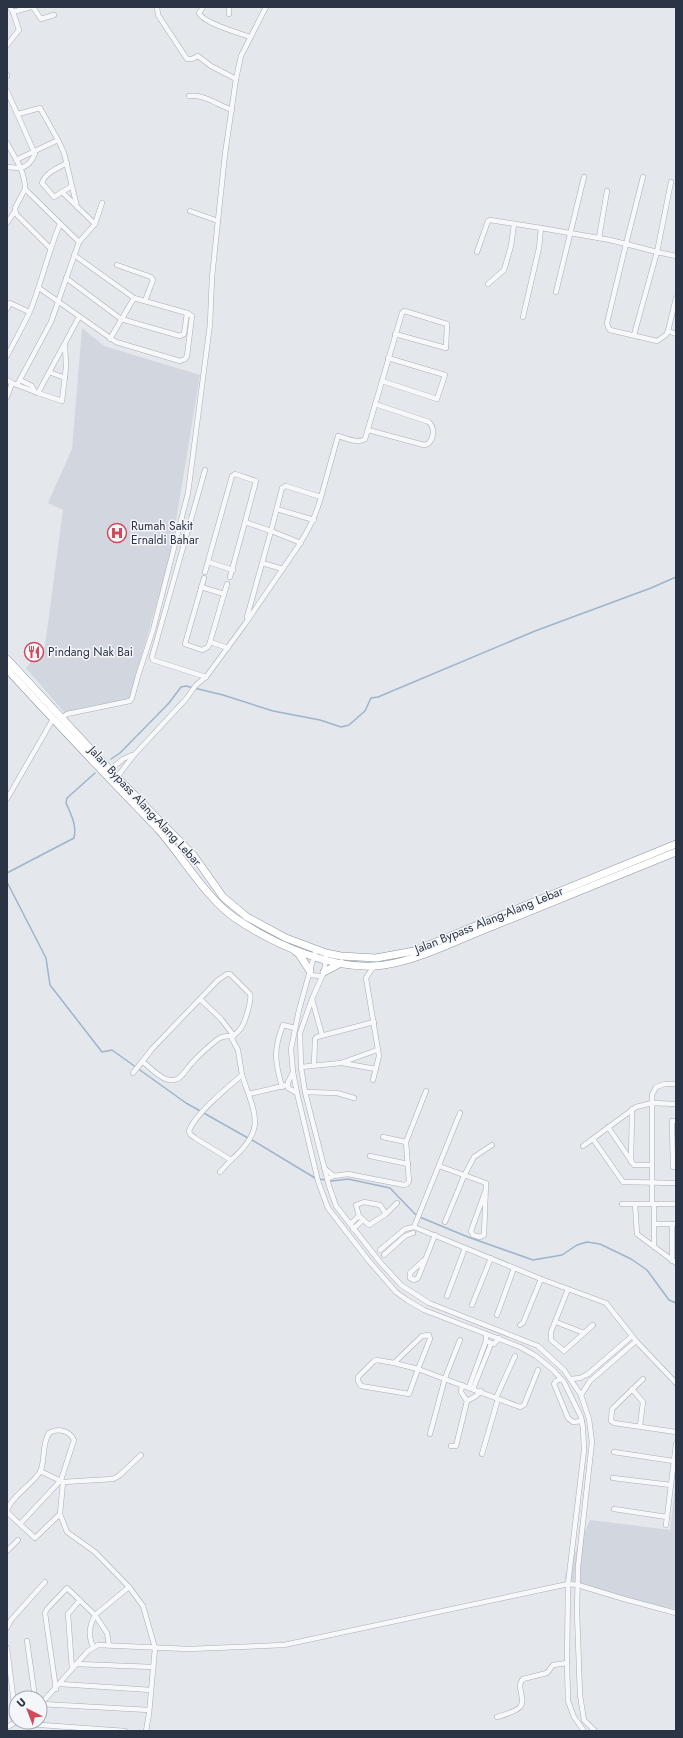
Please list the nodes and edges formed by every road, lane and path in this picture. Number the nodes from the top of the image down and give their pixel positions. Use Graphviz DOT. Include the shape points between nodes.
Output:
graph roads {
  1 [pos="32,7"];
  2 [pos="157,7"];
  3 [pos="203,7"];
  4 [pos="229,7"];
  5 [pos="266,7"];
  6 [pos="10,9"];
  7 [pos="230,14"];
  8 [pos="54,15"];
  9 [pos="250,37"];
  10 [pos="7,45"];
  11 [pos="236,79"];
  12 [pos="7,91"];
  13 [pos="189,96"];
  14 [pos="232,110"];
  15 [pos="18,114"];
  16 [pos="58,140"];
  17 [pos="7,143"];
  18 [pos="34,150"];
  19 [pos="16,160"];
  20 [pos="67,163"];
  21 [pos="7,168"];
  22 [pos="21,169"];
  23 [pos="584,177"];
  24 [pos="643,177"];
  25 [pos="671,182"];
  26 [pos="72,186"];
  27 [pos="25,189"];
  28 [pos="607,191"];
  29 [pos="62,192"];
  30 [pos="102,203"];
  31 [pos="77,207"];
  32 [pos="15,211"];
  33 [pos="190,211"];
  34 [pos="218,221"];
  35 [pos="7,223"];
  36 [pos="60,224"];
  37 [pos="95,224"];
  38 [pos="514,224"];
  39 [pos="541,228"];
  40 [pos="570,232"];
  41 [pos="599,238"];
  42 [pos="79,242"];
  43 [pos="626,244"];
  44 [pos="50,248"];
  45 [pos="477,252"];
  46 [pos="657,252"];
  47 [pos="74,255"];
  48 [pos="676,256"];
  49 [pos="117,265"];
  50 [pos="66,278"];
  51 [pos="488,284"];
  52 [pos="38,288"];
  53 [pos="556,292"];
  54 [pos="134,298"];
  55 [pos="676,298"];
  56 [pos="145,301"];
  57 [pos="58,302"];
  58 [pos="7,309"];
  59 [pos="30,312"];
  60 [pos="187,313"];
  61 [pos="674,315"];
  62 [pos="79,317"];
  63 [pos="523,317"];
  64 [pos="122,319"];
  65 [pos="668,331"];
  66 [pos="395,334"];
  67 [pos="676,334"];
  68 [pos="634,335"];
  69 [pos="110,339"];
  70 [pos="65,342"];
  71 [pos="7,356"];
  72 [pos="388,358"];
  73 [pos="50,372"];
  74 [pos="65,378"];
  75 [pos="7,380"];
  76 [pos="20,380"];
  77 [pos="382,381"];
  78 [pos="12,383"];
  79 [pos="17,385"];
  80 [pos="37,393"];
  81 [pos="7,397"];
  82 [pos="375,404"];
  83 [pos="368,430"];
  84 [pos="204,470"];
  85 [pos="321,497"];
  86 [pos="277,509"];
  87 [pos="314,520"];
  88 [pos="245,522"];
  89 [pos="271,531"];
  90 [pos="300,542"];
  91 [pos="208,562"];
  92 [pos="262,563"];
  93 [pos="283,569"];
  94 [pos="232,570"];
  95 [pos="205,572"];
  96 [pos="230,577"];
  97 [pos="204,578"];
  98 [pos="227,584"];
  99 [pos="201,587"];
  100 [pos="224,594"];
  101 [pos="245,624"];
  102 [pos="210,642"];
  103 [pos="228,648"];
  104 [pos="7,658"];
  105 [pos="7,669"];
  106 [pos="206,677"];
  107 [pos="62,718"];
  108 [pos="53,719"];
  109 [pos="134,755"];
  110 [pos="104,768"];
  111 [pos="117,777"];
  112 [pos="7,799"];
  113 [pos="676,844"];
  114 [pos="676,852"];
  115 [pos="290,948"];
  116 [pos="314,953"];
  117 [pos="326,957"];
  118 [pos="341,963"];
  119 [pos="374,966"];
  120 [pos="309,973"];
  121 [pos="323,974"];
  122 [pos="200,999"];
  123 [pos="312,1000"];
  124 [pos="374,1022"];
  125 [pos="295,1028"];
  126 [pos="232,1036"];
  127 [pos="322,1036"];
  128 [pos="377,1050"];
  129 [pos="341,1062"];
  130 [pos="142,1063"];
  131 [pos="314,1065"];
  132 [pos="301,1067"];
  133 [pos="376,1069"];
  134 [pos="135,1071"];
  135 [pos="293,1072"];
  136 [pos="242,1075"];
  137 [pos="373,1080"];
  138 [pos="676,1084"];
  139 [pos="285,1086"];
  140 [pos="426,1091"];
  141 [pos="305,1092"];
  142 [pos="297,1093"];
  143 [pos="249,1094"];
  144 [pos="354,1098"];
  145 [pos="652,1103"];
  146 [pos="676,1104"];
  147 [pos="632,1110"];
  148 [pos="460,1113"];
  149 [pos="676,1121"];
  150 [pos="608,1127"];
  151 [pos="674,1130"];
  152 [pos="307,1134"];
  153 [pos="315,1134"];
  154 [pos="382,1137"];
  155 [pos="593,1139"];
  156 [pos="317,1142"];
  157 [pos="406,1142"];
  158 [pos="309,1143"];
  159 [pos="492,1145"];
  160 [pos="583,1146"];
  161 [pos="370,1156"];
  162 [pos="230,1160"];
  163 [pos="631,1162"];
  164 [pos="408,1164"];
  165 [pos="439,1166"];
  166 [pos="652,1166"];
  167 [pos="676,1167"];
  168 [pos="324,1168"];
  169 [pos="220,1172"];
  170 [pos="334,1176"];
  171 [pos="464,1176"];
  172 [pos="327,1180"];
  173 [pos="652,1183"];
  174 [pos="676,1183"];
  175 [pos="485,1192"];
  176 [pos="397,1203"];
  177 [pos="622,1204"];
  178 [pos="635,1204"];
  179 [pos="653,1204"];
  180 [pos="676,1204"];
  181 [pos="386,1214"];
  182 [pos="361,1218"];
  183 [pos="445,1222"];
  184 [pos="350,1224"];
  185 [pos="654,1224"];
  186 [pos="674,1224"];
  187 [pos="414,1227"];
  188 [pos="353,1229"];
  189 [pos="402,1231"];
  190 [pos="413,1233"];
  191 [pos="435,1235"];
  192 [pos="406,1236"];
  193 [pos="654,1247"];
  194 [pos="465,1248"];
  195 [pos="380,1250"];
  196 [pos="373,1253"];
  197 [pos="384,1255"];
  198 [pos="491,1258"];
  199 [pos="424,1260"];
  200 [pos="380,1262"];
  201 [pos="674,1262"];
  202 [pos="514,1268"];
  203 [pos="541,1279"];
  204 [pos="568,1289"];
  205 [pos="447,1296"];
  206 [pos="472,1305"];
  207 [pos="497,1315"];
  208 [pos="556,1322"];
  209 [pos="520,1325"];
  210 [pos="593,1325"];
  211 [pos="584,1333"];
  212 [pos="486,1334"];
  213 [pos="632,1336"];
  214 [pos="499,1338"];
  215 [pos="523,1339"];
  216 [pos="460,1340"];
  217 [pos="486,1341"];
  218 [pos="636,1341"];
  219 [pos="491,1344"];
  220 [pos="520,1347"];
  221 [pos="515,1356"];
  222 [pos="394,1363"];
  223 [pos="418,1368"];
  224 [pos="538,1370"];
  225 [pos="445,1378"];
  226 [pos="580,1378"];
  227 [pos="561,1379"];
  228 [pos="571,1379"];
  229 [pos="643,1379"];
  230 [pos="676,1383"];
  231 [pos="462,1385"];
  232 [pos="585,1387"];
  233 [pos="471,1388"];
  234 [pos="632,1389"];
  235 [pos="481,1391"];
  236 [pos="581,1395"];
  237 [pos="497,1399"];
  238 [pos="467,1401"];
  239 [pos="582,1421"];
  240 [pos="640,1426"];
  241 [pos="676,1432"];
  242 [pos="430,1434"];
  243 [pos="676,1444"];
  244 [pos="451,1446"];
  245 [pos="614,1452"];
  246 [pos="482,1454"];
  247 [pos="141,1455"];
  248 [pos="673,1461"];
  249 [pos="40,1471"];
  250 [pos="613,1478"];
  251 [pos="62,1481"];
  252 [pos="671,1485"];
  253 [pos="614,1509"];
  254 [pos="60,1514"];
  255 [pos="667,1516"];
  256 [pos="20,1524"];
  257 [pos="666,1525"];
  258 [pos="18,1540"];
  259 [pos="7,1551"];
  260 [pos="44,1582"];
  261 [pos="568,1584"];
  262 [pos="578,1585"];
  263 [pos="129,1587"];
  264 [pos="80,1600"];
  265 [pos="676,1613"];
  266 [pos="95,1615"];
  267 [pos="7,1628"];
  268 [pos="27,1642"];
  269 [pos="109,1645"];
  270 [pos="93,1647"];
  271 [pos="7,1648"];
  272 [pos="155,1648"];
  273 [pos="567,1663"];
  274 [pos="76,1664"];
  275 [pos="153,1667"];
  276 [pos="72,1669"];
  277 [pos="60,1684"];
  278 [pos="56,1688"];
  279 [pos="13,1690"];
  280 [pos="34,1690"];
  281 [pos="151,1690"];
  282 [pos="48,1696"];
  283 [pos="48,1704"];
  284 [pos="149,1710"];
  285 [pos="497,1717"];
  286 [pos="48,1726"];
  287 [pos="124,1731"];
  288 [pos="146,1731"];
  289 [pos="584,1731"];
  290 [pos="595,1731"];
  1 -- 6 [label="street"];
  1 -- 8 [label="street" via="41,19"];
  2 -- 11 [label="street" via="158,15 187,59 198,56"];
  3 -- 9 [label="street" via="199,13 201,17"];
  4 -- 7 [label="street"];
  5 -- 9 [label="street"];
  6 -- 10 [label="street" via="19,30"];
  9 -- 11 [label="street" via="241,56"];
  11 -- 14 [label="street"];
  12 -- 15 [label="street"];
  13 -- 14 [label="street" via="202,96"];
  14 -- 34 [label="street"];
  15 -- 16 [label="street" via="40,108"];
  15 -- 18 [label="street"];
  16 -- 18 [label="street"];
  16 -- 20 [label="street"];
  17 -- 19 [label="street"];
  18 -- 19 [label="street"];
  18 -- 22 [label="street" via="34,157"];
  19 -- 22 [label="street"];
  20 -- 26 [label="street"];
  20 -- 29 [label="street" via="54,170 42,183 54,197"];
  21 -- 22 [label="street"];
  22 -- 27 [label="street" via="26,181"];
  23 -- 40 [label="street"];
  24 -- 43 [label="street"];
  25 -- 46 [label="street"];
  26 -- 29 [label="street"];
  26 -- 31 [label="street"];
  27 -- 32 [label="street"];
  27 -- 36 [label="street"];
  28 -- 41 [label="street"];
  29 -- 31 [label="street"];
  30 -- 37 [label="street"];
  31 -- 37 [label="street"];
  32 -- 35 [label="street"];
  32 -- 44 [label="street"];
  33 -- 34 [label="street"];
  34 -- 107 [label="street" via="210,324 188,493 153,630 132,698 67,714"];
  36 -- 42 [label="street"];
  36 -- 44 [label="street"];
  37 -- 42 [label="street"];
  38 -- 39 [label="street"];
  38 -- 45 [label="street" via="489,220"];
  38 -- 51 [label="street" via="504,270"];
  39 -- 40 [label="street"];
  39 -- 63 [label="street" via="539,248"];
  40 -- 41 [label="street"];
  40 -- 53 [label="street"];
  41 -- 43 [label="street"];
  42 -- 47 [label="street"];
  43 -- 46 [label="street"];
  43 -- 68 [label="street" via="607,323 610,330"];
  44 -- 52 [label="street"];
  46 -- 48 [label="street"];
  46 -- 68 [label="street"];
  47 -- 50 [label="street"];
  47 -- 54 [label="street"];
  49 -- 56 [label="street" via="151,277 153,280"];
  50 -- 57 [label="street"];
  50 -- 64 [label="street"];
  52 -- 57 [label="street"];
  52 -- 59 [label="street"];
  54 -- 56 [label="street"];
  54 -- 64 [label="street"];
  55 -- 61 [label="street"];
  56 -- 60 [label="street"];
  57 -- 62 [label="street"];
  57 -- 76 [label="street" via="51,322"];
  58 -- 59 [label="street" via="10,303"];
  59 -- 71 [label="street"];
  60 -- 64 [label="street" via="184,334 180,336"];
  60 -- 69 [label="street" via="192,316 191,330 187,356 183,360 158,355"];
  61 -- 65 [label="street"];
  62 -- 69 [label="street"];
  62 -- 70 [label="street"];
  64 -- 69 [label="street"];
  65 -- 67 [label="street"];
  65 -- 68 [label="street" via="657,341"];
  66 -- 66 [label="street" via="402,313 408,312 446,324 446,348"];
  66 -- 72 [label="street"];
  70 -- 73 [label="street"];
  70 -- 74 [label="street"];
  72 -- 77 [label="street"];
  72 -- 77 [label="street" via="445,375 437,398"];
  73 -- 74 [label="street"];
  73 -- 80 [label="street"];
  74 -- 80 [label="street" via="62,401"];
  75 -- 78 [label="street"];
  76 -- 79 [label="street"];
  76 -- 80 [label="street" via="32,386"];
  77 -- 82 [label="street"];
  78 -- 79 [label="street"];
  78 -- 81 [label="street"];
  79 -- 80 [label="street"];
  82 -- 83 [label="street"];
  82 -- 83 [label="street" via="429,422 433,428 432,437 428,444 424,445"];
  83 -- 85 [label="street" via="362,441 338,436"];
  84 -- 106 [label="street" via="152,657 153,660"];
  85 -- 86 [label="street" via="286,486 282,488"];
  85 -- 87 [label="street"];
  86 -- 87 [label="street"];
  86 -- 89 [label="street"];
  87 -- 90 [label="street"];
  88 -- 89 [label="street"];
  88 -- 91 [label="street" via="256,481 235,474 232,476"];
  88 -- 94 [label="street"];
  89 -- 90 [label="street"];
  89 -- 92 [label="street"];
  90 -- 93 [label="street"];
  91 -- 94 [label="street"];
  91 -- 95 [label="street"];
  92 -- 93 [label="street"];
  92 -- 101 [label="street"];
  93 -- 101 [label="street"];
  94 -- 96 [label="street"];
  97 -- 99 [label="street"];
  98 -- 100 [label="street"];
  99 -- 100 [label="street"];
  99 -- 102 [label="street" via="185,644 202,650 208,647"];
  100 -- 102 [label="street"];
  101 -- 103 [label="street"];
  102 -- 103 [label="street"];
  103 -- 106 [label="street"];
  104 -- 107 [label="highway, Jalan Bypass Alang-Alang Lebar"];
  105 -- 108 [label="highway, Jalan Bypass Alang-Alang Lebar"];
  106 -- 109 [label="street"];
  107 -- 110 [label="highway, Jalan Bypass Alang-Alang Lebar"];
  108 -- 110 [label="highway, Jalan Bypass Alang-Alang Lebar"];
  108 -- 112 [label="street"];
  109 -- 110 [label="street"];
  109 -- 111 [label="street"];
  110 -- 111 [label="highway, Jalan Bypass Alang-Alang Lebar"];
  110 -- 115 [label="highway, Jalan Bypass Alang-Alang Lebar" via="220,905 254,930"];
  111 -- 116 [label="highway, Jalan Bypass Alang-Alang Lebar" via="194,856 232,906 247,917"];
  113 -- 117 [label="highway, Jalan Bypass Alang-Alang Lebar" via="414,951 376,958"];
  114 -- 119 [label="highway, Jalan Bypass Alang-Alang Lebar" via="439,948 396,963"];
  115 -- 116 [label="highway, Jalan Bypass Alang-Alang Lebar"];
  115 -- 120 [label="highway" via="299,954"];
  116 -- 117 [label="highway, Jalan Bypass Alang-Alang Lebar"];
  116 -- 120 [label="street"];
  117 -- 118 [label="highway, Jalan Bypass Alang-Alang Lebar"];
  117 -- 121 [label="street"];
  118 -- 119 [label="highway, Jalan Bypass Alang-Alang Lebar"];
  118 -- 121 [label="highway"];
  119 -- 124 [label="street" via="366,978"];
  120 -- 121 [label="street"];
  120 -- 125 [label="street"];
  121 -- 123 [label="street"];
  122 -- 126 [label="street" via="221,1018"];
  122 -- 126 [label="street" via="227,974 250,994 251,1000 243,1025"];
  122 -- 130 [label="street"];
  123 -- 127 [label="street"];
  123 -- 132 [label="street" via="300,1033"];
  124 -- 127 [label="street"];
  124 -- 128 [label="street"];
  125 -- 135 [label="street" via="291,1049"];
  125 -- 139 [label="street" via="283,1025 277,1044 275,1056"];
  126 -- 130 [label="street" via="219,1038 176,1080 164,1078"];
  126 -- 136 [label="street" via="238,1050"];
  127 -- 131 [label="street" via="315,1039"];
  128 -- 129 [label="street"];
  128 -- 133 [label="street" via="379,1056"];
  129 -- 131 [label="street"];
  129 -- 133 [label="street"];
  130 -- 134 [label="street"];
  131 -- 132 [label="street"];
  132 -- 141 [label="street"];
  133 -- 137 [label="street"];
  135 -- 139 [label="street"];
  135 -- 142 [label="street"];
  136 -- 143 [label="street"];
  136 -- 162 [label="street" via="190,1128 190,1134"];
  138 -- 145 [label="street" via="656,1086"];
  139 -- 142 [label="street"];
  139 -- 143 [label="street"];
  140 -- 157 [label="street"];
  141 -- 144 [label="street" via="337,1093"];
  141 -- 153 [label="street"];
  142 -- 152 [label="street"];
  143 -- 162 [label="street" via="255,1130 241,1152"];
  145 -- 146 [label="street"];
  145 -- 147 [label="street" via="643,1104"];
  145 -- 166 [label="street"];
  147 -- 150 [label="street"];
  147 -- 163 [label="street"];
  148 -- 165 [label="street"];
  149 -- 151 [label="street" via="672,1121"];
  150 -- 155 [label="street"];
  150 -- 163 [label="street"];
  151 -- 167 [label="street" via="673,1167"];
  152 -- 153 [label="street"];
  152 -- 158 [label="street"];
  153 -- 156 [label="street"];
  154 -- 157 [label="street"];
  155 -- 160 [label="street"];
  155 -- 173 [label="street" via="623,1182"];
  156 -- 158 [label="street"];
  156 -- 168 [label="street"];
  157 -- 164 [label="street"];
  158 -- 212 [label="street" via="323,1198 332,1215 396,1292 424,1310"];
  159 -- 171 [label="street" via="474,1157"];
  161 -- 164 [label="street"];
  162 -- 169 [label="street"];
  163 -- 166 [label="street" via="634,1165"];
  164 -- 170 [label="street" via="407,1184 348,1174"];
  165 -- 171 [label="street"];
  165 -- 187 [label="street"];
  166 -- 173 [label="street"];
  168 -- 170 [label="street"];
  168 -- 172 [label="street"];
  170 -- 172 [label="street"];
  171 -- 175 [label="street" via="486,1183"];
  171 -- 183 [label="street"];
  172 -- 184 [label="street" via="336,1206"];
  173 -- 174 [label="street"];
  173 -- 179 [label="street"];
  175 -- 175 [label="street" via="471,1231 473,1235 480,1237 484,1235"];
  176 -- 181 [label="street"];
  177 -- 178 [label="street"];
  178 -- 179 [label="street"];
  178 -- 193 [label="street" via="636,1232"];
  179 -- 180 [label="street"];
  179 -- 185 [label="street"];
  181 -- 182 [label="street" via="370,1225"];
  181 -- 182 [label="street" via="380,1205 364,1202 356,1205"];
  182 -- 184 [label="street"];
  182 -- 188 [label="street"];
  184 -- 188 [label="street"];
  185 -- 186 [label="street"];
  185 -- 193 [label="street"];
  186 -- 201 [label="street"];
  187 -- 189 [label="street"];
  187 -- 191 [label="street"];
  188 -- 196 [label="street"];
  189 -- 192 [label="street"];
  189 -- 195 [label="street"];
  190 -- 192 [label="street"];
  191 -- 194 [label="street"];
  191 -- 199 [label="street"];
  192 -- 197 [label="street"];
  193 -- 201 [label="street"];
  194 -- 198 [label="street"];
  194 -- 205 [label="street"];
  195 -- 196 [label="street"];
  195 -- 197 [label="street"];
  196 -- 200 [label="street"];
  197 -- 200 [label="street"];
  198 -- 202 [label="street"];
  198 -- 206 [label="street"];
  200 -- 215 [label="street" via="401,1284 429,1302"];
  202 -- 203 [label="street"];
  202 -- 207 [label="street"];
  203 -- 204 [label="street"];
  203 -- 209 [label="street"];
  204 -- 208 [label="street"];
  204 -- 213 [label="street" via="606,1303"];
  208 -- 211 [label="street"];
  208 -- 211 [label="street" via="550,1337 562,1351"];
  210 -- 211 [label="street"];
  212 -- 214 [label="street"];
  212 -- 217 [label="street"];
  213 -- 218 [label="street"];
  213 -- 226 [label="street"];
  214 -- 219 [label="street"];
  214 -- 220 [label="street"];
  215 -- 220 [label="street"];
  215 -- 228 [label="street" via="538,1346"];
  216 -- 225 [label="street"];
  217 -- 219 [label="street"];
  217 -- 233 [label="street"];
  218 -- 230 [label="street"];
  218 -- 232 [label="street"];
  219 -- 233 [label="street"];
  220 -- 227 [label="street" via="536,1356"];
  221 -- 237 [label="street"];
  222 -- 223 [label="street"];
  222 -- 223 [label="street" via="422,1336 428,1335 430,1339"];
  222 -- 223 [label="street" via="376,1360 358,1377 358,1381 361,1386 408,1394"];
  223 -- 225 [label="street"];
  224 -- 237 [label="street" via="524,1405 520,1407"];
  225 -- 231 [label="street"];
  225 -- 242 [label="street"];
  226 -- 228 [label="street"];
  226 -- 232 [label="street"];
  227 -- 239 [label="street"];
  227 -- 239 [label="street" via="554,1384 568,1418 573,1422"];
  228 -- 236 [label="street"];
  229 -- 234 [label="street"];
  231 -- 233 [label="street"];
  231 -- 238 [label="street" via="461,1392"];
  232 -- 236 [label="street"];
  233 -- 235 [label="street"];
  234 -- 240 [label="street" via="643,1402"];
  234 -- 240 [label="street" via="612,1410 611,1421"];
  235 -- 237 [label="street"];
  235 -- 238 [label="street"];
  236 -- 262 [label="street" via="589,1419 592,1442"];
  237 -- 246 [label="street"];
  238 -- 244 [label="street" via="456,1446"];
  239 -- 261 [label="street" via="582,1475"];
  240 -- 241 [label="street"];
  243 -- 248 [label="street"];
  245 -- 248 [label="street"];
  247 -- 251 [label="street" via="113,1479"];
  248 -- 252 [label="street"];
  249 -- 251 [label="street"];
  249 -- 251 [label="street" via="49,1433 57,1430 66,1432 74,1440"];
  249 -- 256 [label="street" via="7,1509"];
  250 -- 252 [label="street"];
  251 -- 254 [label="street"];
  251 -- 256 [label="street"];
  252 -- 255 [label="street"];
  253 -- 255 [label="street"];
  254 -- 256 [label="street" via="35,1538"];
  254 -- 263 [label="street" via="67,1532 95,1552"];
  255 -- 257 [label="street"];
  258 -- 259 [label="street"];
  260 -- 267 [label="street"];
  261 -- 262 [label="street"];
  261 -- 272 [label="street" via="284,1645"];
  261 -- 273 [label="street"];
  262 -- 265 [label="street"];
  262 -- 290 [label="street" via="581,1710 584,1720"];
  263 -- 266 [label="street"];
  263 -- 272 [label="street" via="143,1606"];
  264 -- 266 [label="street"];
  264 -- 276 [label="street" via="68,1614"];
  264 -- 278 [label="street" via="67,1588 45,1611"];
  266 -- 269 [label="street" via="107,1633"];
  266 -- 270 [label="street" via="89,1634"];
  268 -- 280 [label="street"];
  269 -- 270 [label="street"];
  269 -- 272 [label="street"];
  270 -- 274 [label="street"];
  271 -- 279 [label="street"];
  272 -- 275 [label="street"];
  273 -- 285 [label="street" via="553,1665 547,1673 523,1680 520,1685 521,1706"];
  273 -- 289 [label="street" via="568,1701 574,1717"];
  274 -- 275 [label="street"];
  274 -- 276 [label="street"];
  275 -- 281 [label="street"];
  276 -- 277 [label="street"];
  277 -- 278 [label="street"];
  277 -- 281 [label="street"];
  278 -- 282 [label="street"];
  281 -- 284 [label="street"];
  283 -- 284 [label="street"];
  284 -- 288 [label="street"];
  286 -- 287 [label="street"];
}
